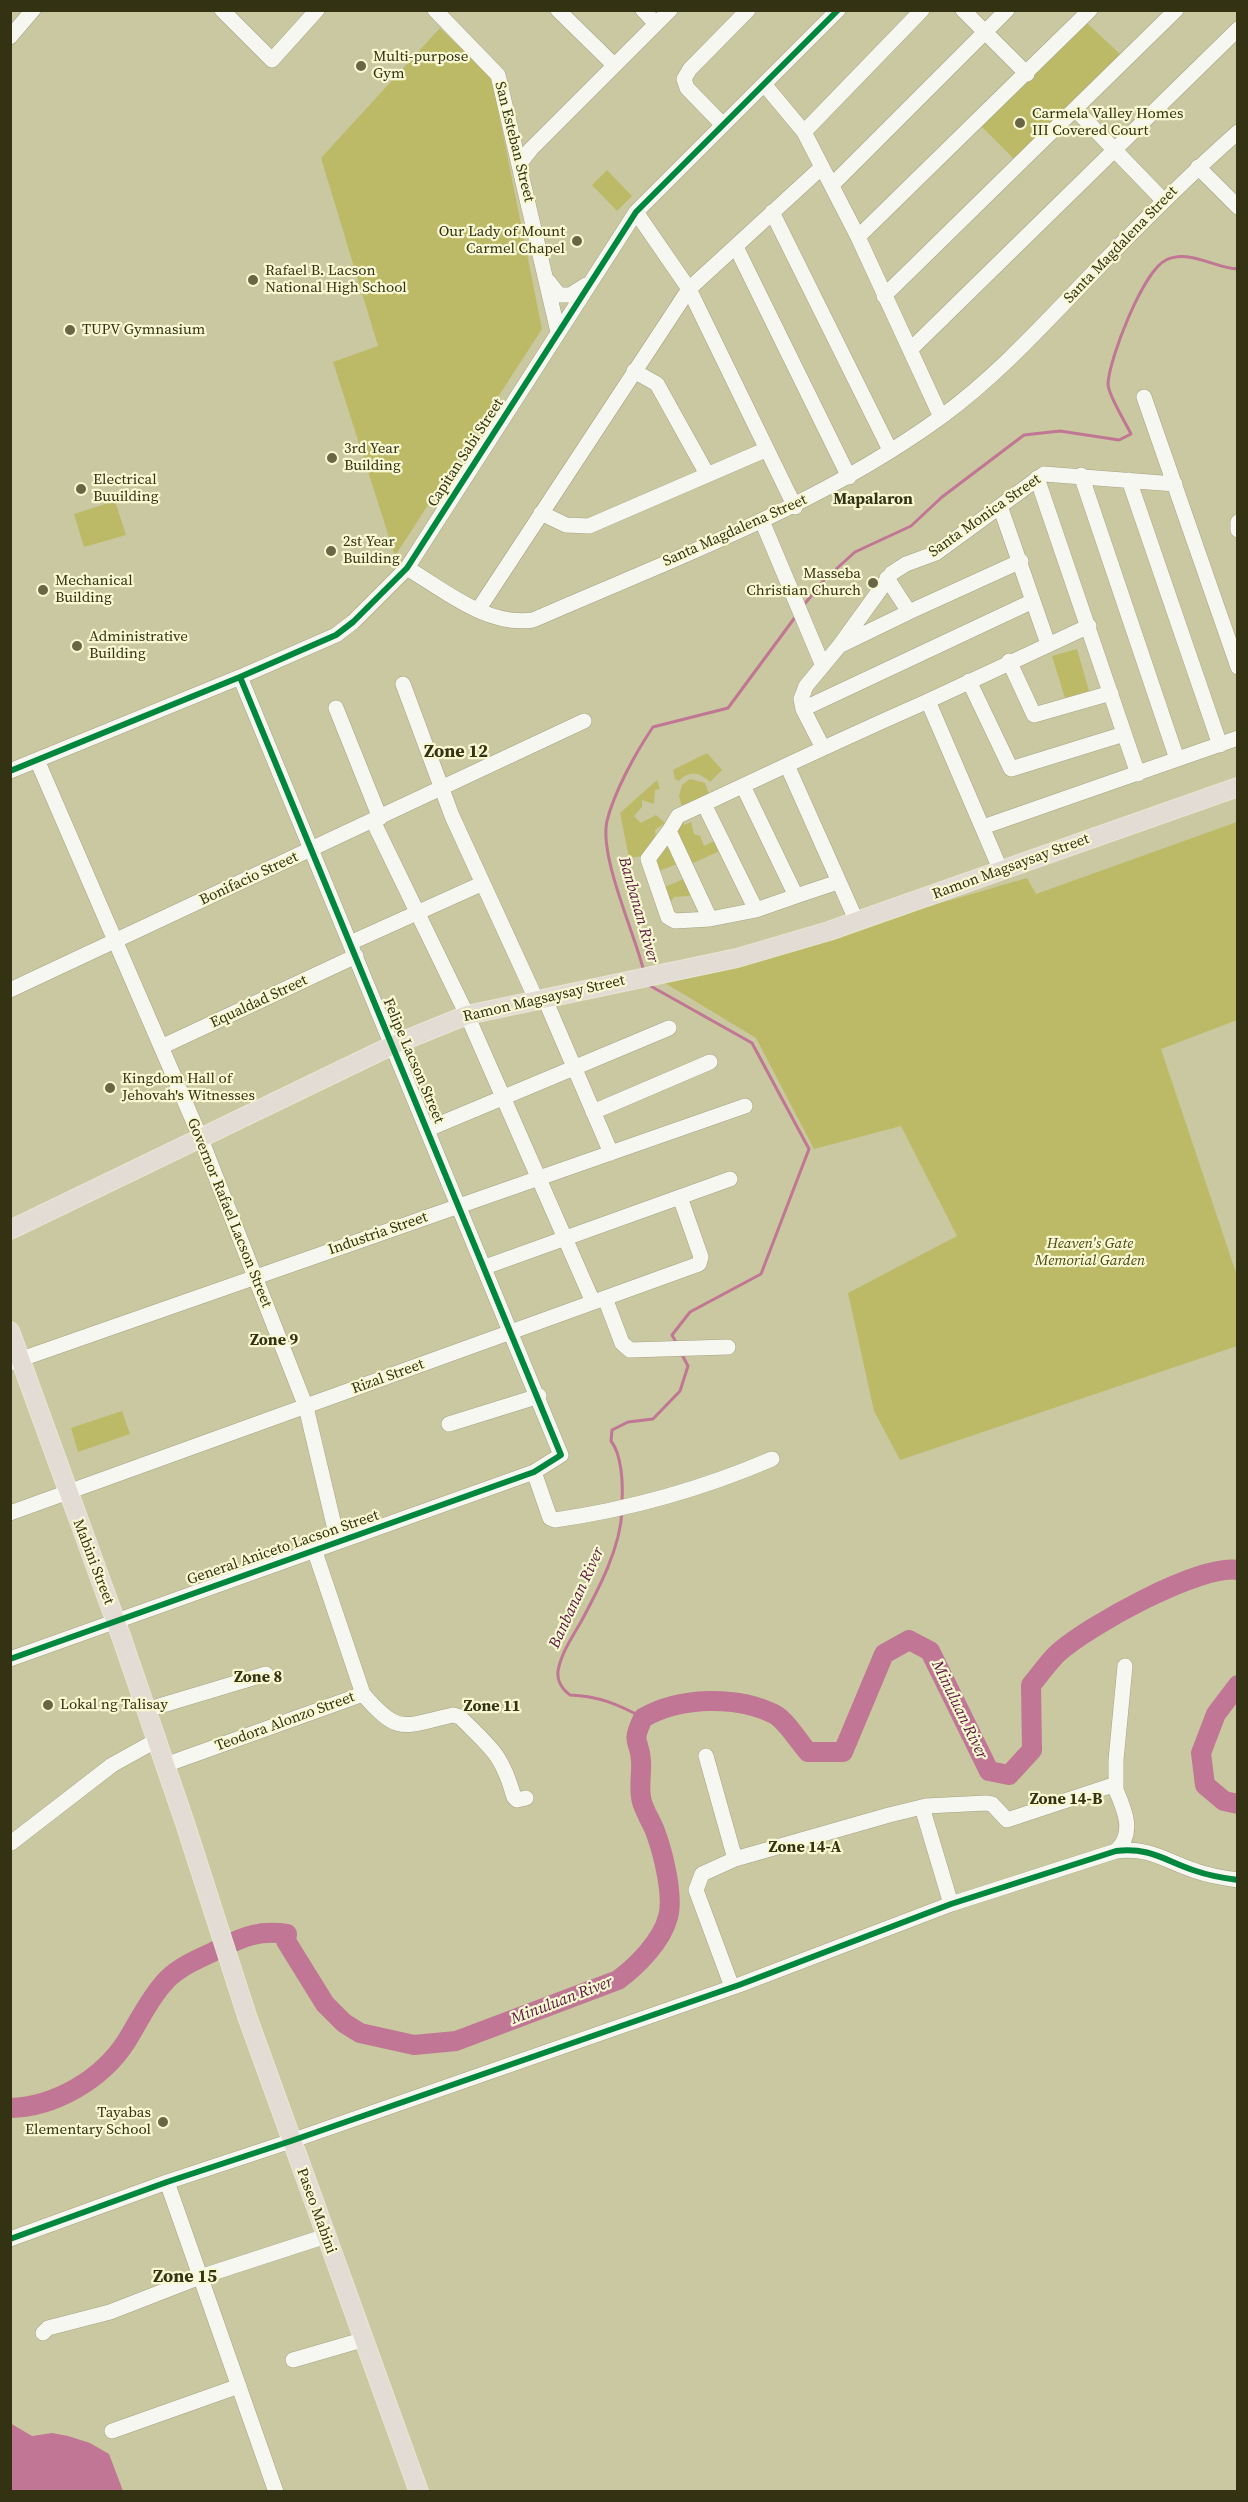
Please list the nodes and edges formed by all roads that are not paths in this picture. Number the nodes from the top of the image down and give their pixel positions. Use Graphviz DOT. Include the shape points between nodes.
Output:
graph roads {
  1 [pos="33,10"];
  2 [pos="222,10"];
  3 [pos="435,10"];
  4 [pos="558,10"];
  5 [pos="642,10"];
  6 [pos="670,10"];
  7 [pos="748,10"];
  8 [pos="838,10"];
  9 [pos="922,10"];
  10 [pos="963,10"];
  11 [pos="1007,10"];
  12 [pos="1090,10"];
  13 [pos="1176,10"];
  14 [pos="313,12"];
  15 [pos="657,24"];
  16 [pos="1238,29"];
  17 [pos="985,32"];
  18 [pos="10,37"];
  19 [pos="614,65"];
  20 [pos="1027,74"];
  21 [pos="764,84"];
  22 [pos="1076,110"];
  23 [pos="723,125"];
  24 [pos="804,132"];
  25 [pos="1238,132"];
  26 [pos="1116,151"];
  27 [pos="520,163"];
  28 [pos="822,167"];
  29 [pos="1198,167"];
  30 [pos="831,185"];
  31 [pos="1163,200"];
  32 [pos="1238,207"];
  33 [pos="636,212"];
  34 [pos="772,212"];
  35 [pos="858,237"];
  36 [pos="736,247"];
  37 [pos="545,275"];
  38 [pos="591,281"];
  39 [pos="689,289"];
  40 [pos="884,296"];
  41 [pos="558,332"];
  42 [pos="910,350"];
  43 [pos="634,371"];
  44 [pos="1144,397"];
  45 [pos="941,417"];
  46 [pos="765,450"];
  47 [pos="890,450"];
  48 [pos="707,474"];
  49 [pos="1081,475"];
  50 [pos="849,477"];
  51 [pos="1037,478"];
  52 [pos="1129,480"];
  53 [pos="1175,484"];
  54 [pos="1000,506"];
  55 [pos="795,507"];
  56 [pos="541,513"];
  57 [pos="762,521"];
  58 [pos="1238,522"];
  59 [pos="1238,530"];
  60 [pos="1021,561"];
  61 [pos="407,568"];
  62 [pos="887,578"];
  63 [pos="1033,601"];
  64 [pos="478,610"];
  65 [pos="909,612"];
  66 [pos="1089,626"];
  67 [pos="1048,644"];
  68 [pos="840,645"];
  69 [pos="1009,661"];
  70 [pos="823,666"];
  71 [pos="1238,667"];
  72 [pos="240,677"];
  73 [pos="969,681"];
  74 [pos="403,684"];
  75 [pos="1111,693"];
  76 [pos="928,701"];
  77 [pos="336,708"];
  78 [pos="803,709"];
  79 [pos="584,721"];
  80 [pos="1124,734"];
  81 [pos="1238,738"];
  82 [pos="1220,745"];
  83 [pos="823,748"];
  84 [pos="1177,759"];
  85 [pos="37,760"];
  86 [pos="787,765"];
  87 [pos="10,771"];
  88 [pos="1138,774"];
  89 [pos="743,786"];
  90 [pos="1238,786"];
  91 [pos="441,788"];
  92 [pos="704,804"];
  93 [pos="377,820"];
  94 [pos="983,827"];
  95 [pos="669,831"];
  96 [pos="312,849"];
  97 [pos="1001,871"];
  98 [pos="838,882"];
  99 [pos="481,884"];
  100 [pos="796,896"];
  101 [pos="756,910"];
  102 [pos="416,915"];
  103 [pos="710,919"];
  104 [pos="857,922"];
  105 [pos="115,941"];
  106 [pos="353,949"];
  107 [pos="10,990"];
  108 [pos="540,998"];
  109 [pos="467,1015"];
  110 [pos="669,1028"];
  111 [pos="393,1045"];
  112 [pos="161,1047"];
  113 [pos="710,1062"];
  114 [pos="574,1068"];
  115 [pos="503,1097"];
  116 [pos="745,1106"];
  117 [pos="593,1112"];
  118 [pos="428,1129"];
  119 [pos="201,1139"];
  120 [pos="611,1153"];
  121 [pos="539,1178"];
  122 [pos="730,1179"];
  123 [pos="680,1197"];
  124 [pos="460,1206"];
  125 [pos="10,1230"];
  126 [pos="566,1239"];
  127 [pos="485,1267"];
  128 [pos="255,1278"];
  129 [pos="599,1300"];
  130 [pos="10,1331"];
  131 [pos="512,1332"];
  132 [pos="728,1347"];
  133 [pos="16,1361"];
  134 [pos="539,1396"];
  135 [pos="306,1407"];
  136 [pos="449,1424"];
  137 [pos="561,1455"];
  138 [pos="772,1460"];
  139 [pos="534,1472"];
  140 [pos="68,1494"];
  141 [pos="10,1513"];
  142 [pos="338,1542"];
  143 [pos="314,1549"];
  144 [pos="115,1620"];
  145 [pos="10,1659"];
  146 [pos="1125,1666"];
  147 [pos="266,1674"];
  148 [pos="363,1694"];
  149 [pos="146,1710"];
  150 [pos="156,1740"];
  151 [pos="706,1756"];
  152 [pos="165,1765"];
  153 [pos="1116,1790"];
  154 [pos="526,1798"];
  155 [pos="922,1807"];
  156 [pos="11,1843"];
  157 [pos="1116,1851"];
  158 [pos="735,1859"];
  159 [pos="1238,1880"];
  160 [pos="951,1904"];
  161 [pos="218,1930"];
  162 [pos="732,1987"];
  163 [pos="291,2141"];
  164 [pos="167,2182"];
  165 [pos="13,2235"];
  166 [pos="326,2236"];
  167 [pos="200,2277"];
  168 [pos="43,2333"];
  169 [pos="362,2340"];
  170 [pos="293,2360"];
  171 [pos="239,2386"];
  172 [pos="112,2431"];
  173 [pos="276,2492"];
  174 [pos="419,2492"];
  1 -- 18 [label="street"];
  2 -- 14 [label="street" via="272,60"];
  3 -- 27 [label="street, San Esteban Street" via="498,75"];
  4 -- 19 [label="street"];
  5 -- 15 [label="street"];
  6 -- 15 [label="street"];
  7 -- 23 [label="street" via="684,79 687,88"];
  8 -- 21 [label="street, Capitan Sabi Street"];
  9 -- 24 [label="street"];
  10 -- 17 [label="street"];
  11 -- 17 [label="street"];
  12 -- 20 [label="street"];
  13 -- 22 [label="street"];
  15 -- 19 [label="street"];
  16 -- 26 [label="street"];
  17 -- 20 [label="street"];
  17 -- 30 [label="street"];
  19 -- 27 [label="street"];
  20 -- 35 [label="street"];
  21 -- 23 [label="street, Capitan Sabi Street"];
  21 -- 24 [label="street"];
  22 -- 26 [label="street"];
  22 -- 40 [label="street"];
  23 -- 33 [label="street, Capitan Sabi Street"];
  24 -- 28 [label="street"];
  25 -- 29 [label="street, Santa Magdalena Street"];
  26 -- 31 [label="street"];
  26 -- 42 [label="street"];
  27 -- 37 [label="street, San Esteban Street"];
  28 -- 30 [label="street"];
  28 -- 34 [label="street"];
  29 -- 31 [label="street, Santa Magdalena Street"];
  29 -- 32 [label="street"];
  30 -- 35 [label="street"];
  31 -- 45 [label="street, Santa Magdalena Street" via="993,375"];
  33 -- 38 [label="street, Capitan Sabi Street"];
  33 -- 39 [label="street"];
  34 -- 36 [label="street"];
  34 -- 47 [label="street"];
  35 -- 40 [label="street"];
  36 -- 39 [label="street"];
  36 -- 50 [label="street"];
  37 -- 38 [label="street" via="559,295 570,295"];
  37 -- 41 [label="street, San Esteban Street"];
  38 -- 41 [label="street, Capitan Sabi Street"];
  39 -- 43 [label="street"];
  39 -- 46 [label="street"];
  40 -- 42 [label="street"];
  41 -- 61 [label="street, Capitan Sabi Street"];
  42 -- 45 [label="street"];
  43 -- 48 [label="street" via="657,384"];
  43 -- 56 [label="street"];
  44 -- 53 [label="street"];
  45 -- 47 [label="street, Santa Magdalena Street"];
  46 -- 48 [label="street"];
  46 -- 55 [label="street"];
  47 -- 50 [label="street, Santa Magdalena Street"];
  48 -- 56 [label="street" via="589,526 566,525"];
  49 -- 51 [label="street, Santa Monica Street" via="1055,473"];
  49 -- 52 [label="street, Santa Monica Street"];
  49 -- 84 [label="street"];
  50 -- 55 [label="street, Santa Magdalena Street"];
  51 -- 54 [label="street, Santa Monica Street"];
  51 -- 66 [label="street"];
  52 -- 53 [label="street, Santa Monica Street"];
  52 -- 82 [label="street"];
  53 -- 71 [label="street"];
  54 -- 60 [label="street"];
  54 -- 62 [label="street, Santa Monica Street" via="936,553 906,564"];
  55 -- 57 [label="street, Santa Magdalena Street"];
  56 -- 64 [label="street"];
  57 -- 64 [label="street, Santa Magdalena Street" via="532,620 505,620"];
  57 -- 70 [label="street"];
  58 -- 59 [label="street"];
  60 -- 63 [label="street"];
  60 -- 65 [label="street"];
  61 -- 64 [label="street, Santa Magdalena Street"];
  61 -- 72 [label="street, Capitan Sabi Street" via="336,635"];
  62 -- 65 [label="street"];
  62 -- 68 [label="street, Santa Monica Street"];
  63 -- 67 [label="street"];
  63 -- 78 [label="street"];
  65 -- 68 [label="street"];
  66 -- 67 [label="street"];
  66 -- 75 [label="street"];
  67 -- 69 [label="street"];
  68 -- 70 [label="street, Santa Monica Street"];
  69 -- 73 [label="street"];
  69 -- 75 [label="street" via="1034,715"];
  70 -- 78 [label="street, Santa Monica Street" via="802,692"];
  72 -- 85 [label="street, Capitan Sabi Street"];
  72 -- 96 [label="street, Felipe Lacson Street"];
  73 -- 76 [label="street"];
  73 -- 80 [label="street" via="1011,769"];
  74 -- 91 [label="street"];
  75 -- 80 [label="street"];
  76 -- 83 [label="street"];
  76 -- 94 [label="street"];
  77 -- 93 [label="street"];
  78 -- 83 [label="street"];
  79 -- 91 [label="street, Bonifacio Street"];
  80 -- 88 [label="street"];
  81 -- 82 [label="street"];
  82 -- 84 [label="street"];
  83 -- 86 [label="street"];
  84 -- 88 [label="street"];
  85 -- 87 [label="street, Capitan Sabi Street"];
  85 -- 105 [label="street, Governor Rafael Lacson Street"];
  86 -- 89 [label="street"];
  86 -- 98 [label="street"];
  88 -- 94 [label="street"];
  89 -- 92 [label="street"];
  89 -- 100 [label="street"];
  90 -- 97 [label="main road, Ramon Magsaysay Street"];
  91 -- 93 [label="street, Bonifacio Street"];
  91 -- 99 [label="street"];
  92 -- 95 [label="street" via="678,816"];
  92 -- 101 [label="street"];
  93 -- 96 [label="street, Bonifacio Street"];
  93 -- 102 [label="street"];
  94 -- 97 [label="street"];
  95 -- 103 [label="street"];
  95 -- 103 [label="street" via="648,859 668,917 675,921"];
  96 -- 105 [label="street, Bonifacio Street"];
  96 -- 106 [label="street, Felipe Lacson Street"];
  97 -- 104 [label="main road, Ramon Magsaysay Street"];
  98 -- 100 [label="street"];
  98 -- 104 [label="street"];
  99 -- 102 [label="street, Equaldad Street"];
  99 -- 108 [label="street"];
  100 -- 101 [label="street"];
  101 -- 103 [label="street"];
  102 -- 106 [label="street, Equaldad Street"];
  102 -- 109 [label="street"];
  104 -- 108 [label="main road, Ramon Magsaysay Street" via="737,958"];
  105 -- 107 [label="street, Bonifacio Street"];
  105 -- 112 [label="street, Governor Rafael Lacson Street"];
  106 -- 111 [label="street, Felipe Lacson Street"];
  106 -- 112 [label="street, Equaldad Street"];
  108 -- 109 [label="main road, Ramon Magsaysay Street"];
  108 -- 114 [label="street"];
  109 -- 111 [label="main road, Ramon Magsaysay Street"];
  109 -- 115 [label="street"];
  110 -- 114 [label="street"];
  111 -- 118 [label="street, Felipe Lacson Street"];
  111 -- 119 [label="main road, Ramon Magsaysay Street"];
  112 -- 119 [label="street, Governor Rafael Lacson Street"];
  113 -- 117 [label="street"];
  114 -- 115 [label="street"];
  114 -- 117 [label="street"];
  115 -- 118 [label="street"];
  115 -- 121 [label="street"];
  116 -- 120 [label="street, Industria Street"];
  117 -- 120 [label="street"];
  118 -- 124 [label="street, Felipe Lacson Street"];
  119 -- 125 [label="main road, Ramon Magsaysay Street"];
  119 -- 128 [label="street, Governor Rafael Lacson Street"];
  120 -- 121 [label="street, Industria Street"];
  121 -- 124 [label="street, Industria Street"];
  121 -- 126 [label="street"];
  122 -- 123 [label="street"];
  123 -- 126 [label="street"];
  123 -- 129 [label="street, Rizal Street" via="702,1261"];
  124 -- 127 [label="street, Felipe Lacson Street"];
  124 -- 128 [label="street, Industria Street"];
  126 -- 127 [label="street"];
  126 -- 129 [label="street"];
  127 -- 131 [label="street, Felipe Lacson Street"];
  128 -- 133 [label="street, Industria Street"];
  128 -- 135 [label="street, Governor Rafael Lacson Street"];
  129 -- 131 [label="street, Rizal Street"];
  129 -- 132 [label="street" via="625,1348 647,1352"];
  130 -- 133 [label="main road, Mabini Street"];
  131 -- 134 [label="street, Felipe Lacson Street"];
  131 -- 135 [label="street, Rizal Street"];
  133 -- 140 [label="main road, Mabini Street"];
  134 -- 136 [label="street"];
  134 -- 137 [label="street, Felipe Lacson Street"];
  135 -- 140 [label="street, Rizal Street"];
  135 -- 142 [label="street, Governor Rafael Lacson Street"];
  137 -- 139 [label="street, General Aniceto Lacson Street"];
  138 -- 139 [label="street" via="722,1481 626,1507 553,1520"];
  139 -- 142 [label="street, General Aniceto Lacson Street"];
  140 -- 141 [label="street, Rizal Street"];
  140 -- 144 [label="main road, Mabini Street"];
  142 -- 143 [label="street, General Aniceto Lacson Street"];
  143 -- 144 [label="street, General Aniceto Lacson Street"];
  143 -- 148 [label="street, Teodora Alonzo Street"];
  144 -- 145 [label="street, General Aniceto Lacson Street"];
  144 -- 149 [label="main road, Mabini Street"];
  146 -- 153 [label="street"];
  147 -- 149 [label="street"];
  148 -- 152 [label="street, Teodora Alonzo Street"];
  148 -- 154 [label="street" via="384,1717 403,1726 453,1715 460,1717 506,1767 514,1797"];
  149 -- 150 [label="main road, Mabini Street"];
  150 -- 152 [label="main road, Mabini Street"];
  150 -- 156 [label="street" via="112,1765"];
  151 -- 158 [label="street"];
  152 -- 161 [label="main road, Mabini Street"];
  153 -- 155 [label="street" via="1110,1786 1100,1788 1007,1821 986,1803"];
  153 -- 157 [label="street" via="1127,1824 1126,1836"];
  155 -- 158 [label="street"];
  155 -- 160 [label="street"];
  157 -- 159 [label="street" via="1155,1852 1194,1871"];
  157 -- 160 [label="street"];
  158 -- 162 [label="street" via="702,1875 696,1890"];
  160 -- 162 [label="street"];
  161 -- 163 [label="main road, Paseo Mabini"];
  162 -- 163 [label="street"];
  163 -- 164 [label="street"];
  163 -- 166 [label="main road, Paseo Mabini"];
  164 -- 165 [label="street"];
  164 -- 167 [label="street"];
  166 -- 167 [label="street"];
  166 -- 169 [label="main road, Paseo Mabini"];
  167 -- 168 [label="street" via="110,2312 48,2328"];
  167 -- 171 [label="street"];
  169 -- 170 [label="street"];
  169 -- 174 [label="main road, Paseo Mabini"];
  171 -- 172 [label="street"];
  171 -- 173 [label="street"];
}
